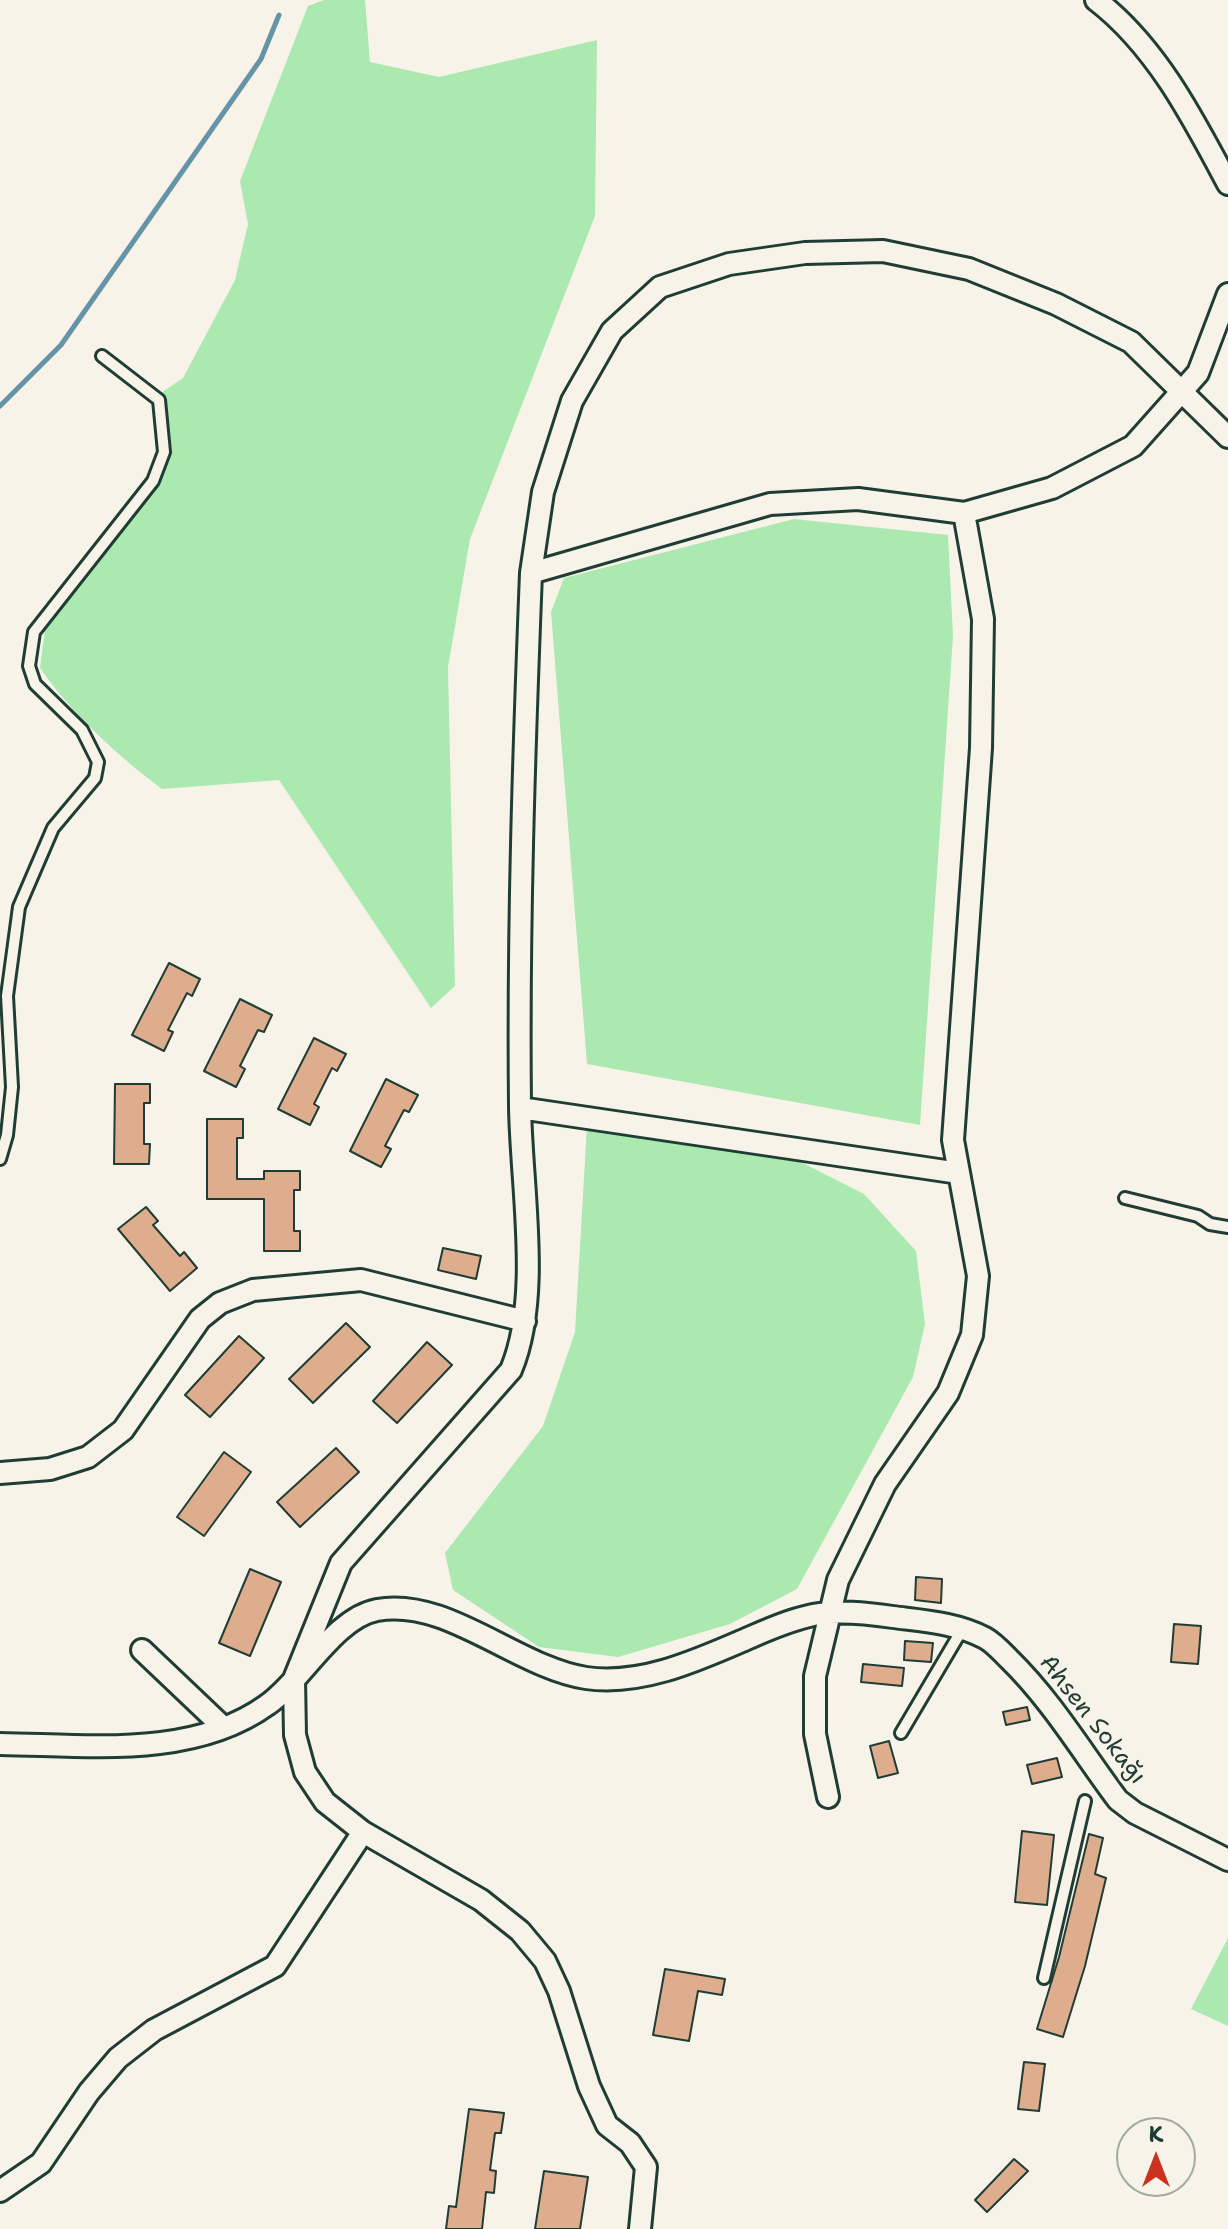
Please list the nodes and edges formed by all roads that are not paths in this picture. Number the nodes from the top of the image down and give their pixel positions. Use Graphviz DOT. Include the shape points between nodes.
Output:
graph roads {
  1 [pos="1096,0"];
  2 [pos="1228,184"];
  3 [pos="1228,294"];
  4 [pos="102,356"];
  5 [pos="1182,392"];
  6 [pos="1228,437"];
  7 [pos="964,513"];
  8 [pos="531,573"];
  9 [pos="520,1108"];
  10 [pos="0,1159"];
  11 [pos="959,1173"];
  12 [pos="1125,1198"];
  13 [pos="1228,1227"];
  14 [pos="525,1321"];
  15 [pos="0,1473"];
  16 [pos="831,1610"];
  17 [pos="963,1628"];
  18 [pos="142,1650"];
  19 [pos="294,1679"];
  20 [pos="223,1727"];
  21 [pos="901,1733"];
  22 [pos="0,1744"];
  23 [pos="828,1797"];
  24 [pos="1085,1801"];
  25 [pos="363,1832"];
  26 [pos="1228,1860"];
  27 [pos="1044,1978"];
  28 [pos="0,2191"];
  29 [pos="640,2229"];
  1 -- 2 [label="street" via="1123,20 1188,108"];
  3 -- 5 [label="street" via="1198,373"];
  4 -- 10 [label="lane" via="159,400 164,452 153,481 34,632 29,666 35,684 82,730 98,762 95,778 53,828 19,907 7,996 12,1087"];
  5 -- 6 [label="street"];
  5 -- 7 [label="street" via="1133,446 1052,488"];
  5 -- 8 [label="street" via="1131,342 969,269 883,251 805,253 729,264 660,287 612,331 572,401 543,492"];
  7 -- 8 [label="street" via="858,499 770,504"];
  7 -- 11 [label="street" via="983,647 981,748 954,1125"];
  8 -- 9 [label="street" via="520,837"];
  9 -- 11 [label="street"];
  9 -- 14 [label="street"];
  11 -- 16 [label="street" via="978,1276 972,1335 948,1393 885,1484 838,1580"];
  12 -- 13 [label="lane"];
  14 -- 15 [label="street" via="361,1280 253,1290 220,1303 200,1319 123,1430 88,1457 50,1469"];
  14 -- 19 [label="street" via="511,1370 341,1563"];
  16 -- 17 [label="street"];
  16 -- 19 [label="street" via="799,1617 684,1666 588,1678 545,1667 453,1622 411,1610 376,1610 353,1619"];
  16 -- 23 [label="street" via="815,1676 815,1734"];
  17 -- 21 [label="lane"];
  17 -- 26 [label="street, Ahsen Sokağı" via="989,1640 1039,1689 1118,1800"];
  18 -- 20 [label="street"];
  19 -- 20 [label="street" via="267,1705"];
  19 -- 25 [label="street" via="295,1735 305,1772 325,1802"];
  20 -- 22 [label="street" via="173,1741 125,1746"];
  24 -- 27 [label="lane"];
  25 -- 28 [label="street" via="275,1966 154,2030 118,2058 41,2163"];
  25 -- 29 [label="street" via="481,1900 520,1931 545,1961 607,2125 630,2143 646,2167"];
}
